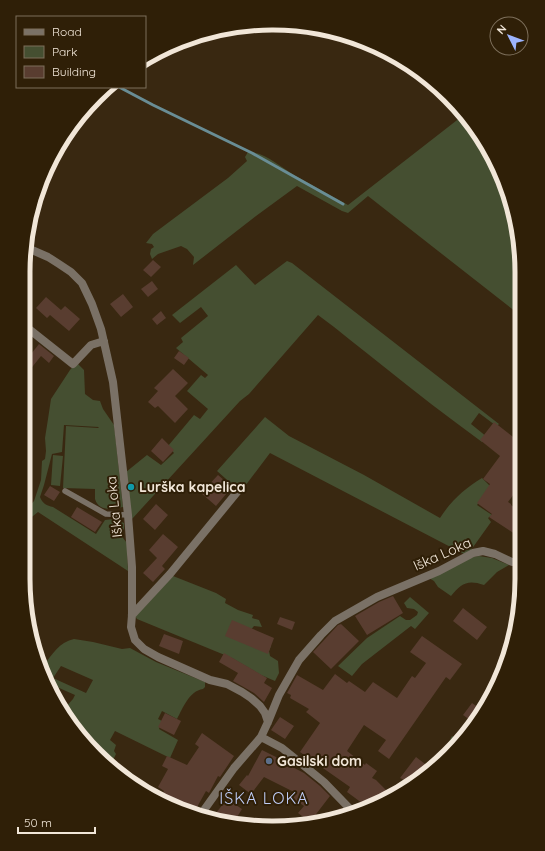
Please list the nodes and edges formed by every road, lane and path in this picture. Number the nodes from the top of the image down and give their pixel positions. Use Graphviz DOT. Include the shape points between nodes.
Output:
graph roads {
  1 [pos="31,250"];
  2 [pos="30,330"];
  3 [pos="104,341"];
  4 [pos="65,491"];
  5 [pos="238,491"];
  6 [pos="128,515"];
  7 [pos="515,562"];
  8 [pos="132,615"];
  9 [pos="268,722"];
  10 [pos="261,737"];
  11 [pos="349,808"];
  12 [pos="203,811"];
  1 -- 3 [label="street, Iška Loka" via="59,264 82,283"];
  2 -- 3 [label="street" via="73,364 91,345"];
  3 -- 6 [label="street, Iška Loka" via="113,382"];
  4 -- 6 [label="lane" via="106,514"];
  5 -- 8 [label="street" via="170,574"];
  6 -- 8 [label="street, Iška Loka"];
  7 -- 9 [label="street, Iška Loka" via="483,550 473,553 439,571 377,597 336,621 300,660 279,695"];
  8 -- 9 [label="street, Iška Loka" via="131,627 135,640 144,649 242,692 260,706"];
  9 -- 10 [label="street, Iška Loka"];
  10 -- 11 [label="street" via="282,748 324,782"];
  10 -- 12 [label="street, Iška Loka" via="234,768"];
}
